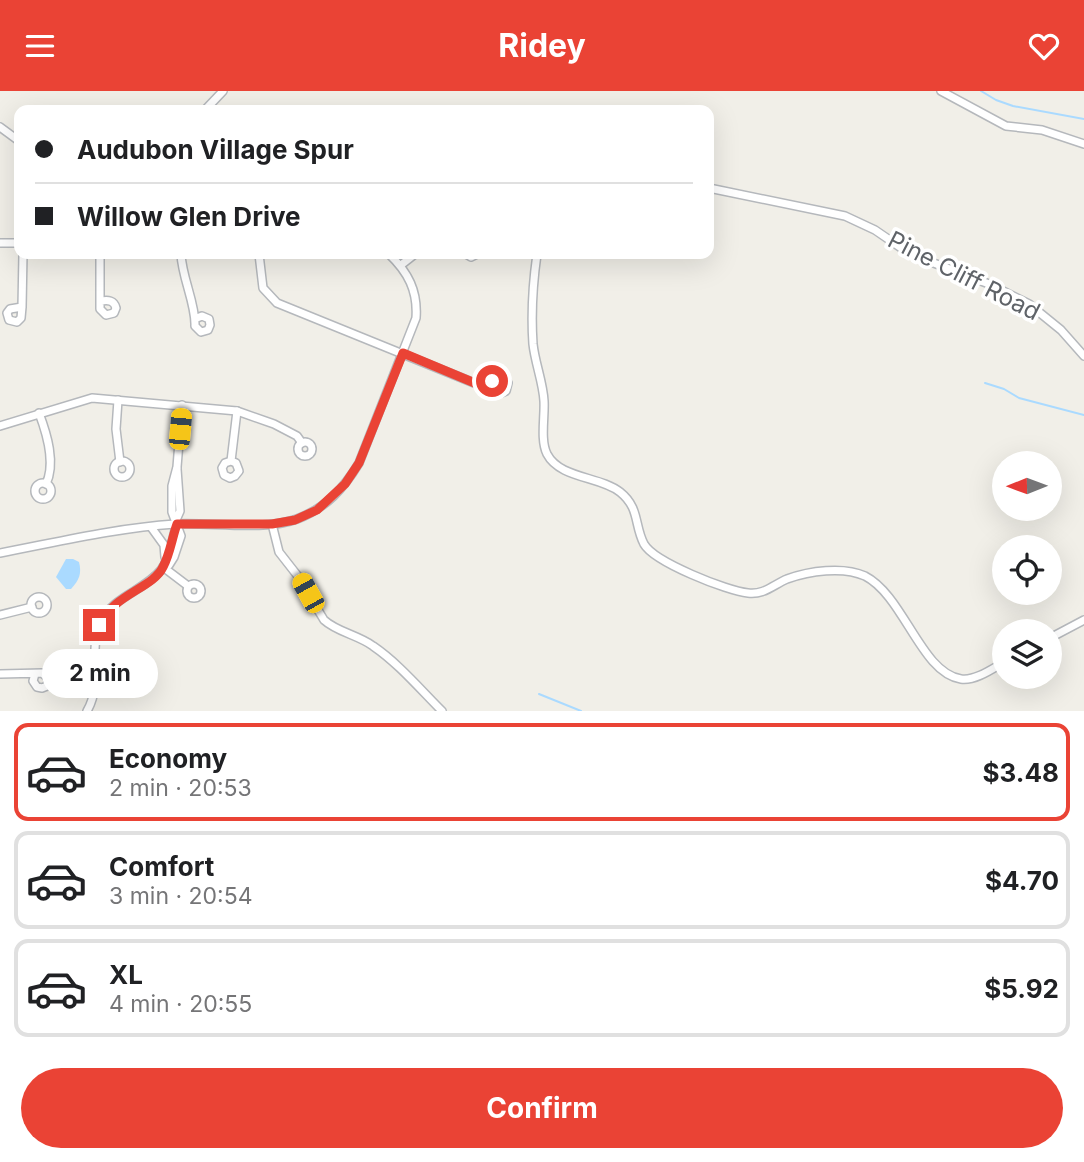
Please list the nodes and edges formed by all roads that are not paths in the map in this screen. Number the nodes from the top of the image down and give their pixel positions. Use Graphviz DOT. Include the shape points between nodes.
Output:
graph roads {
  1 [pos="223,91"];
  2 [pos="941,91"];
  3 [pos="210,105"];
  4 [pos="1084,144"];
  5 [pos="714,189"];
  6 [pos="23,259"];
  7 [pos="100,259"];
  8 [pos="182,259"];
  9 [pos="260,259"];
  10 [pos="394,259"];
  11 [pos="409,259"];
  12 [pos="537,259"];
  13 [pos="401,265"];
  14 [pos="101,305"];
  15 [pos="22,311"];
  16 [pos="197,318"];
  17 [pos="403,353"];
  18 [pos="1084,356"];
  19 [pos="489,389"];
  20 [pos="118,400"];
  21 [pos="182,405"];
  22 [pos="237,411"];
  23 [pos="39,413"];
  24 [pos="0,426"];
  25 [pos="303,443"];
  26 [pos="231,461"];
  27 [pos="120,462"];
  28 [pos="46,484"];
  29 [pos="176,522"];
  30 [pos="272,524"];
  31 [pos="151,527"];
  32 [pos="0,552"];
  33 [pos="166,558"];
  34 [pos="163,567"];
  35 [pos="188,586"];
  36 [pos="32,607"];
  37 [pos="0,615"];
  38 [pos="1084,620"];
  39 [pos="1062,632"];
  40 [pos="992,669"];
  41 [pos="37,673"];
  42 [pos="0,674"];
  43 [pos="89,710"];
  44 [pos="442,711"];
  1 -- 3 [label="street"];
  2 -- 4 [label="street" via="1006,126 1042,130"];
  5 -- 18 [label="street, Pine Cliff Road" via="860,222 910,254 1029,304"];
  6 -- 15 [label="street"];
  7 -- 14 [label="street"];
  8 -- 16 [label="street"];
  9 -- 17 [label="street" via="264,288 277,303"];
  10 -- 13 [label="street"];
  11 -- 13 [label="street"];
  12 -- 40 [label="street" via="533,346 544,399 547,454 566,471 603,481 627,498 651,552 689,573 749,594 804,573 864,576 893,601 933,663 961,679"];
  13 -- 17 [label="street" via="413,286 417,307"];
  17 -- 19 [label="street"];
  17 -- 30 [label="street" via="352,475 317,510"];
  20 -- 21 [label="street"];
  20 -- 23 [label="street" via="92,398"];
  20 -- 27 [label="street"];
  21 -- 22 [label="street"];
  21 -- 29 [label="street" via="172,486"];
  22 -- 25 [label="street" via="274,424"];
  22 -- 26 [label="street"];
  23 -- 24 [label="street"];
  23 -- 28 [label="street" via="49,451"];
  29 -- 30 [label="street"];
  29 -- 31 [label="street"];
  29 -- 33 [label="street"];
  29 -- 34 [label="street" via="180,543 169,565"];
  30 -- 44 [label="street" via="279,552 324,620 377,648"];
  31 -- 32 [label="street"];
  31 -- 33 [label="street" via="164,545"];
  33 -- 34 [label="street"];
  34 -- 35 [label="street"];
  34 -- 43 [label="street" via="103,618 96,634 96,685"];
  36 -- 37 [label="street"];
  38 -- 39 [label="street"];
  41 -- 42 [label="street"];
}
